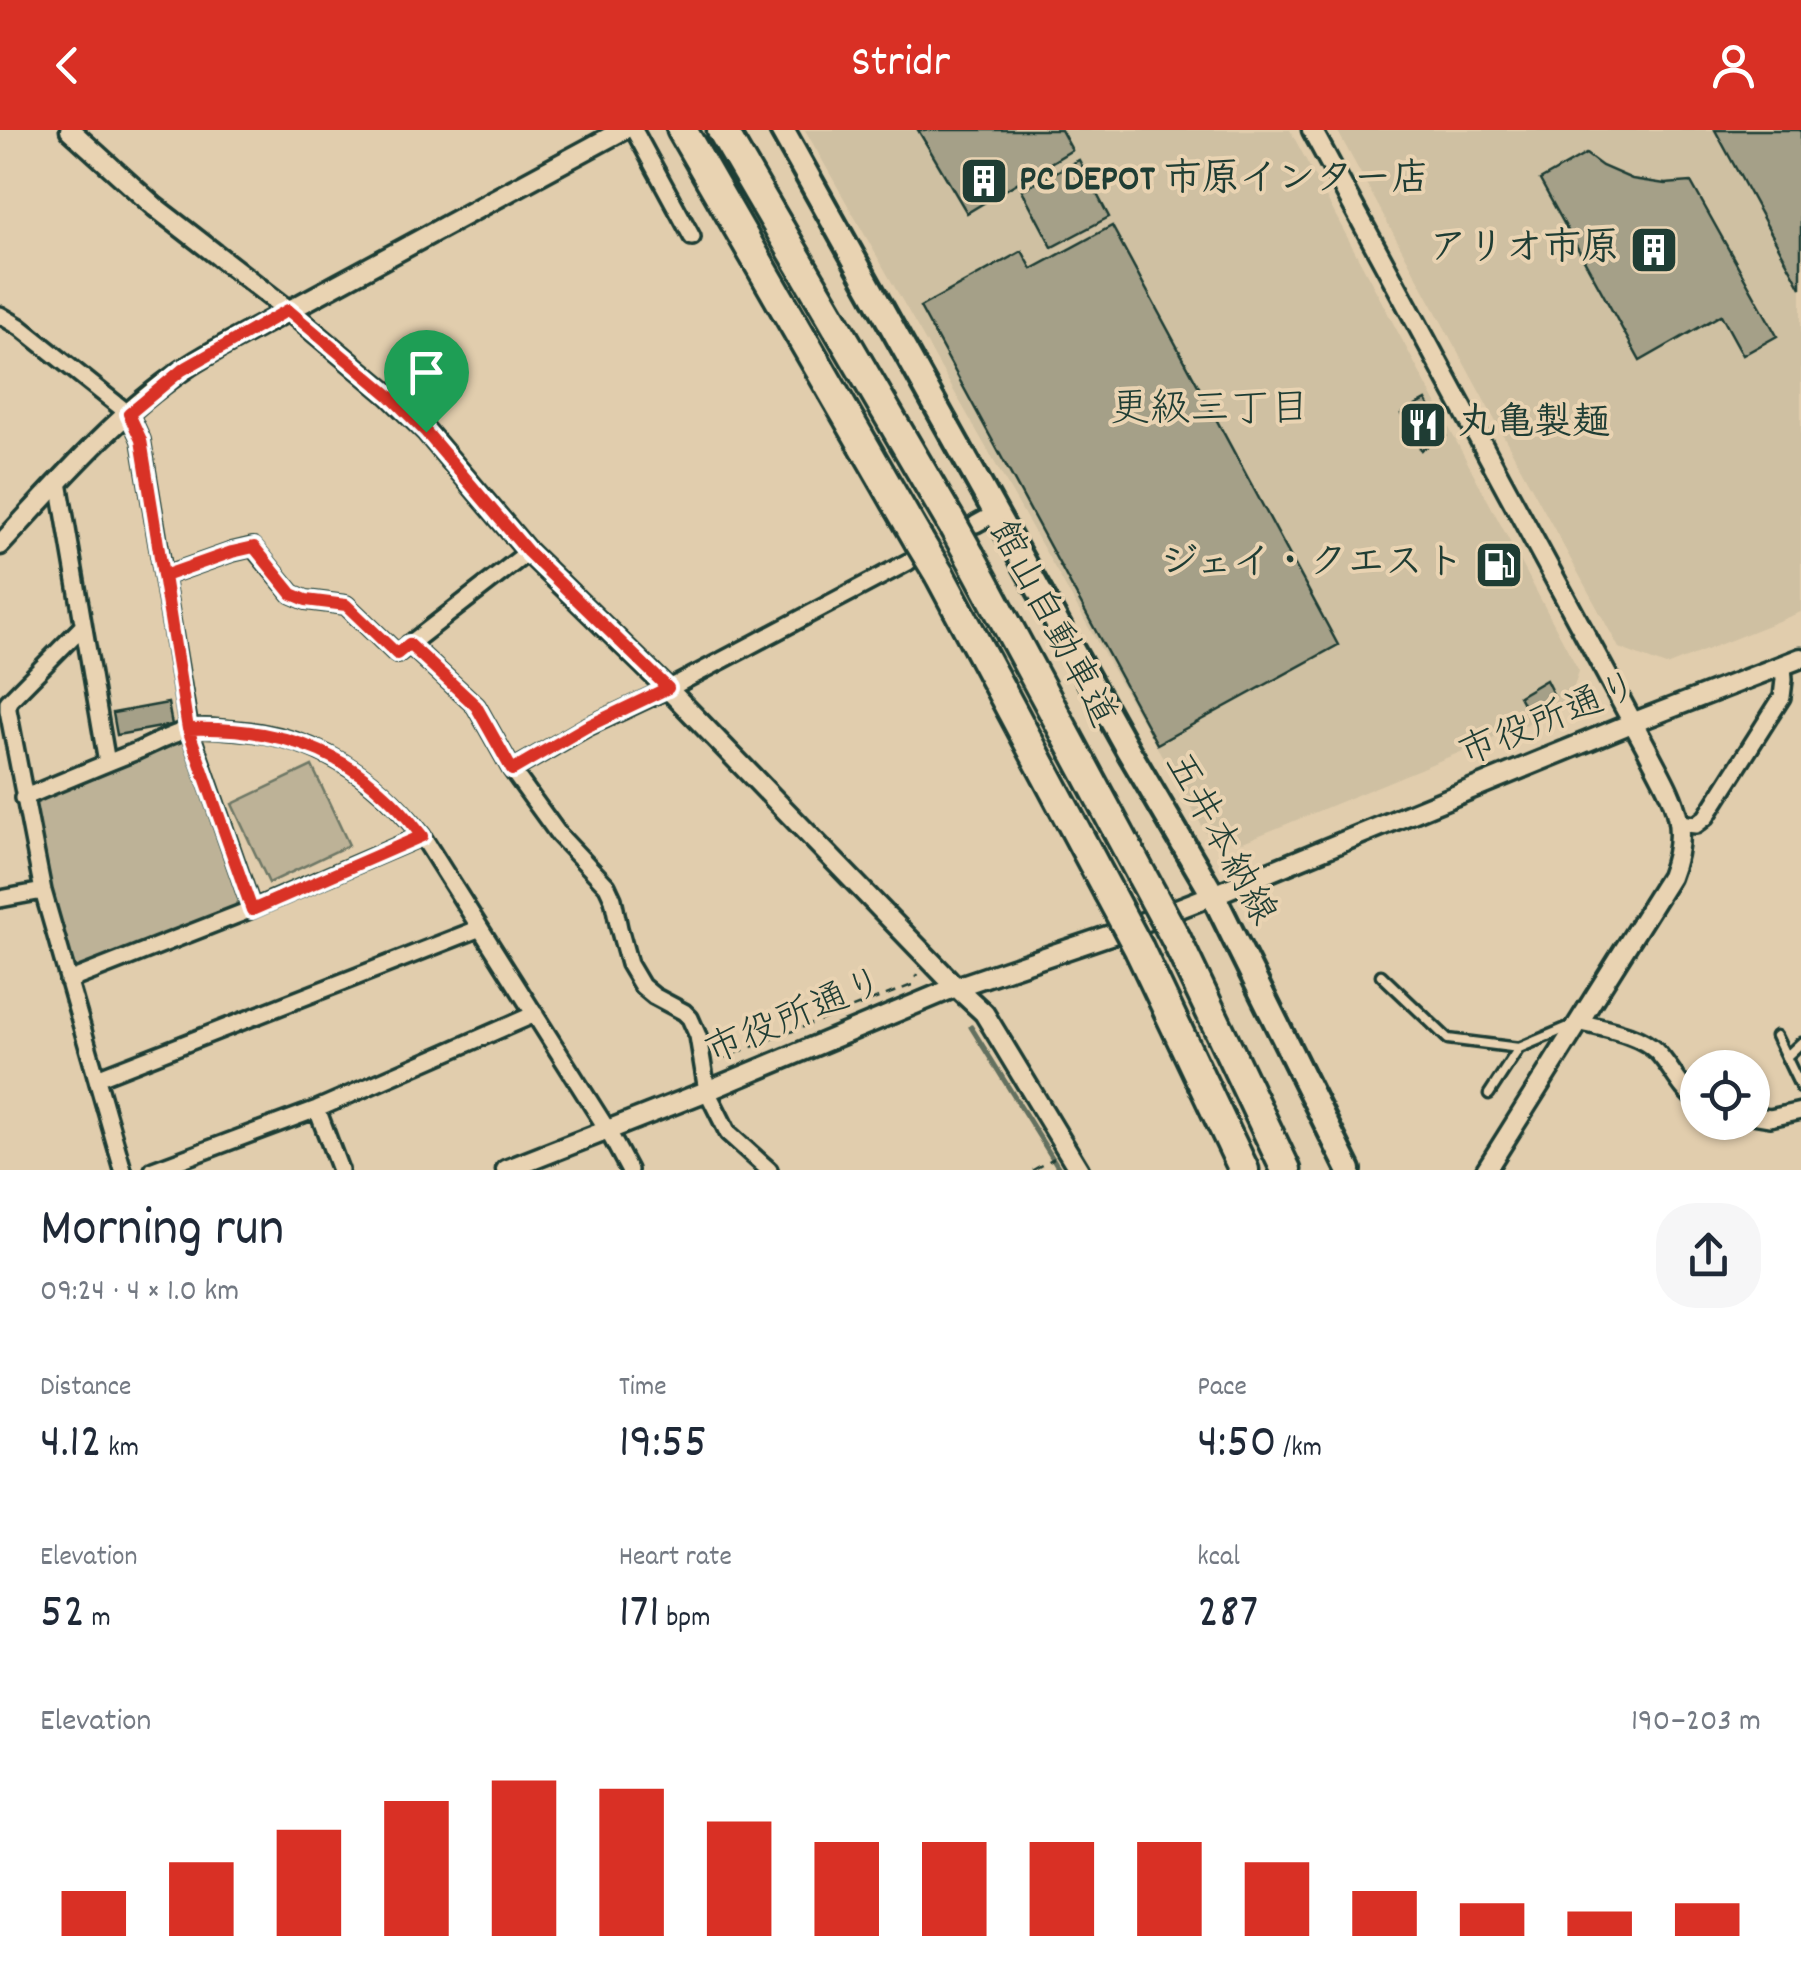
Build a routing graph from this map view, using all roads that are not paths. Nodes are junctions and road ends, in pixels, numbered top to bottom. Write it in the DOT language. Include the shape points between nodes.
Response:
graph roads {
  1 [pos="70,130"];
  2 [pos="623,130"];
  3 [pos="634,130"];
  4 [pos="682,130"];
  5 [pos="722,130"];
  6 [pos="782,130"];
  7 [pos="1312,130"];
  8 [pos="692,238"];
  9 [pos="288,310"];
  10 [pos="0,315"];
  11 [pos="129,414"];
  12 [pos="60,482"];
  13 [pos="974,520"];
  14 [pos="0,546"];
  15 [pos="528,552"];
  16 [pos="914,552"];
  17 [pos="164,576"];
  18 [pos="82,626"];
  19 [pos="409,644"];
  20 [pos="1792,661"];
  21 [pos="668,688"];
  22 [pos="1632,723"];
  23 [pos="188,729"];
  24 [pos="107,763"];
  25 [pos="512,770"];
  26 [pos="23,798"];
  27 [pos="1679,823"];
  28 [pos="422,836"];
  29 [pos="43,891"];
  30 [pos="1213,896"];
  31 [pos="0,900"];
  32 [pos="252,910"];
  33 [pos="478,929"];
  34 [pos="1381,975"];
  35 [pos="68,980"];
  36 [pos="956,988"];
  37 [pos="535,1014"];
  38 [pos="1580,1022"];
  39 [pos="1776,1036"];
  40 [pos="1801,1043"];
  41 [pos="1519,1048"];
  42 [pos="1786,1057"];
  43 [pos="97,1078"];
  44 [pos="1680,1086"];
  45 [pos="1801,1088"];
  46 [pos="707,1091"];
  47 [pos="1489,1094"];
  48 [pos="316,1109"];
  49 [pos="1801,1111"];
  50 [pos="1770,1118"];
  51 [pos="606,1129"];
  52 [pos="123,1170"];
  53 [pos="153,1170"];
  54 [pos="340,1170"];
  55 [pos="506,1170"];
  56 [pos="628,1170"];
  57 [pos="769,1170"];
  58 [pos="1078,1170"];
  59 [pos="1244,1170"];
  60 [pos="1286,1170"];
  61 [pos="1349,1170"];
  62 [pos="1486,1170"];
  1 -- 9 [label="street" via="155,207"];
  2 -- 9 [label="street"];
  3 -- 8 [label="street"];
  4 -- 16 [label="highway, 館山自動車道"];
  5 -- 13 [label="highway, 館山自動車道"];
  6 -- 13 [label="main road, 五井本納線"];
  7 -- 22 [label="street"];
  9 -- 11 [label="street" via="182,370"];
  9 -- 15 [label="street" via="426,432"];
  10 -- 11 [label="street"];
  11 -- 12 [label="street"];
  11 -- 17 [label="street" via="141,440"];
  12 -- 14 [label="street"];
  12 -- 18 [label="street"];
  13 -- 30 [label="main road, 五井本納線" via="1128,750"];
  13 -- 60 [label="highway, 館山自動車道, bridge" via="970,556 1176,940"];
  15 -- 19 [label="street"];
  15 -- 21 [label="street"];
  16 -- 21 [label="street"];
  16 -- 59 [label="highway, 館山自動車道, bridge" via="940,574 1139,948"];
  17 -- 19 [label="street" via="254,547 292,594 346,605 397,654"];
  17 -- 23 [label="street"];
  18 -- 24 [label="street"];
  18 -- 26 [label="street" via="8,702"];
  19 -- 25 [label="street" via="476,706"];
  20 -- 22 [label="street, 市役所通り"];
  20 -- 27 [label="street" via="1782,697 1706,817 1696,825"];
  21 -- 25 [label="street"];
  21 -- 36 [label="street"];
  22 -- 27 [label="street"];
  22 -- 30 [label="street, 市役所通り"];
  23 -- 24 [label="street"];
  23 -- 28 [label="street" via="270,735 328,755 381,790"];
  23 -- 32 [label="street"];
  24 -- 26 [label="street"];
  25 -- 46 [label="street" via="559,836 607,886 629,964 642,986 690,1018"];
  26 -- 29 [label="street"];
  27 -- 38 [label="street" via="1670,877"];
  28 -- 32 [label="street"];
  28 -- 33 [label="street"];
  29 -- 31 [label="street"];
  29 -- 35 [label="street"];
  30 -- 36 [label="street, 市役所通り"];
  30 -- 61 [label="main road, 五井本納線"];
  32 -- 35 [label="street"];
  33 -- 37 [label="street"];
  33 -- 43 [label="street"];
  34 -- 41 [label="lane" via="1448,1039"];
  35 -- 43 [label="street"];
  36 -- 46 [label="street, 市役所通り"];
  36 -- 58 [label="street" via="984,1013"];
  37 -- 48 [label="street"];
  37 -- 51 [label="street"];
  38 -- 41 [label="lane"];
  38 -- 44 [label="street" via="1653,1048"];
  38 -- 62 [label="street"];
  39 -- 42 [label="lane"];
  40 -- 42 [label="lane"];
  41 -- 47 [label="lane"];
  42 -- 45 [label="lane"];
  43 -- 52 [label="street"];
  46 -- 51 [label="street, 市役所通り"];
  46 -- 57 [label="street" via="728,1133"];
  48 -- 53 [label="street"];
  48 -- 54 [label="street"];
  49 -- 50 [label="street"];
  51 -- 55 [label="street, 市役所通り"];
  51 -- 56 [label="street"];
}
